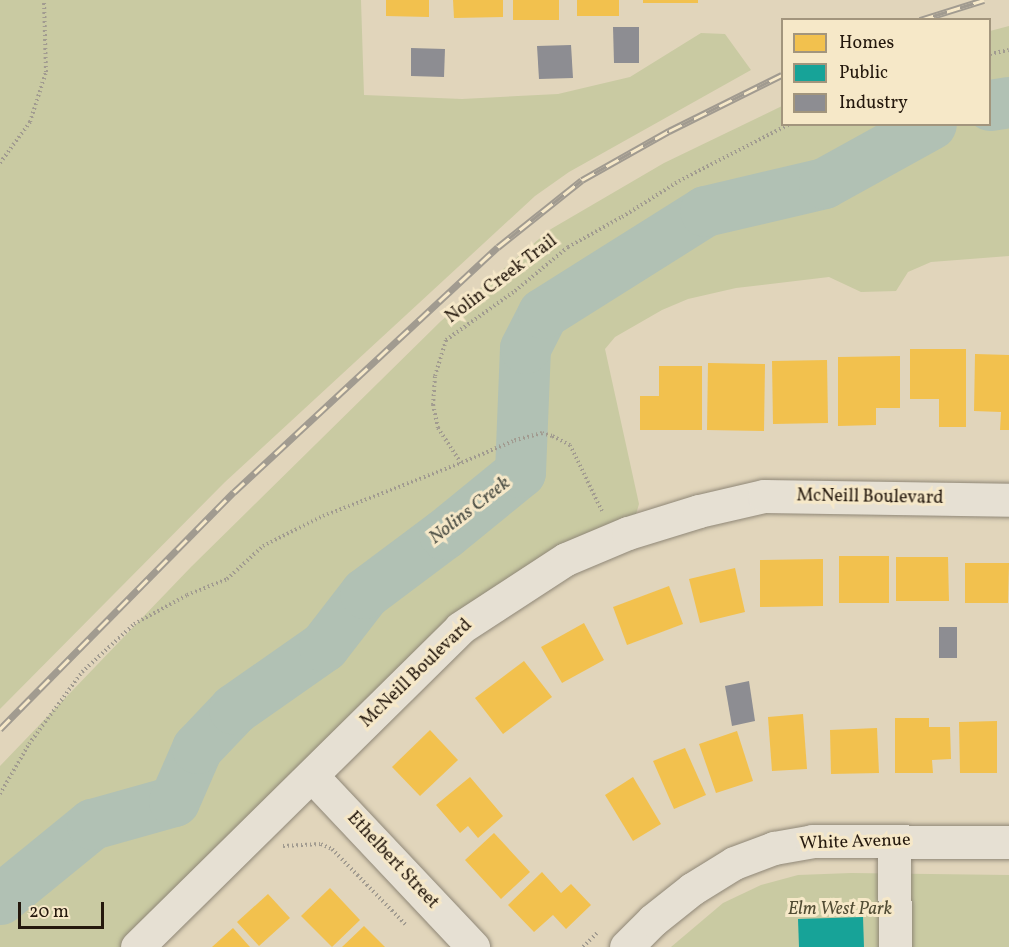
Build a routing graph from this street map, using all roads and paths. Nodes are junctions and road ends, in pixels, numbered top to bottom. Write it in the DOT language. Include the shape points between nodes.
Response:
graph roads {
  1 [pos="44,0"];
  2 [pos="1009,51"];
  3 [pos="991,54"];
  4 [pos="785,126"];
  5 [pos="0,163"];
  6 [pos="461,463"];
  7 [pos="1009,500"];
  8 [pos="615,539"];
  9 [pos="312,776"];
  10 [pos="0,794"];
  11 [pos="894,841"];
  12 [pos="1009,842"];
  13 [pos="279,846"];
  14 [pos="412,931"];
  15 [pos="137,947"];
  16 [pos="472,947"];
  17 [pos="626,947"];
  18 [pos="895,947"];
  1 -- 5 [label="path" via="46,72 30,122"];
  2 -- 3 [label="path"];
  4 -- 6 [label="path, Nolin Creek Trail" via="679,181 568,247 446,340 435,376 433,405 438,428"];
  6 -- 8 [label="path" via="501,445 542,434 570,445"];
  6 -- 10 [label="path" via="323,516 263,546 227,579 187,595 134,624 82,672 29,744"];
  7 -- 8 [label="street, McNeill Boulevard" via="764,496 699,511"];
  8 -- 9 [label="street, McNeill Boulevard" via="566,560 460,628"];
  9 -- 15 [label="street, McNeill Boulevard"];
  9 -- 16 [label="street, Ethelbert Street"];
  11 -- 12 [label="street, White Avenue"];
  11 -- 17 [label="street, White Avenue" via="812,841 774,848 734,863 692,889"];
  11 -- 18 [label="street"];
  13 -- 14 [label="path" via="321,844 332,849"];
}
